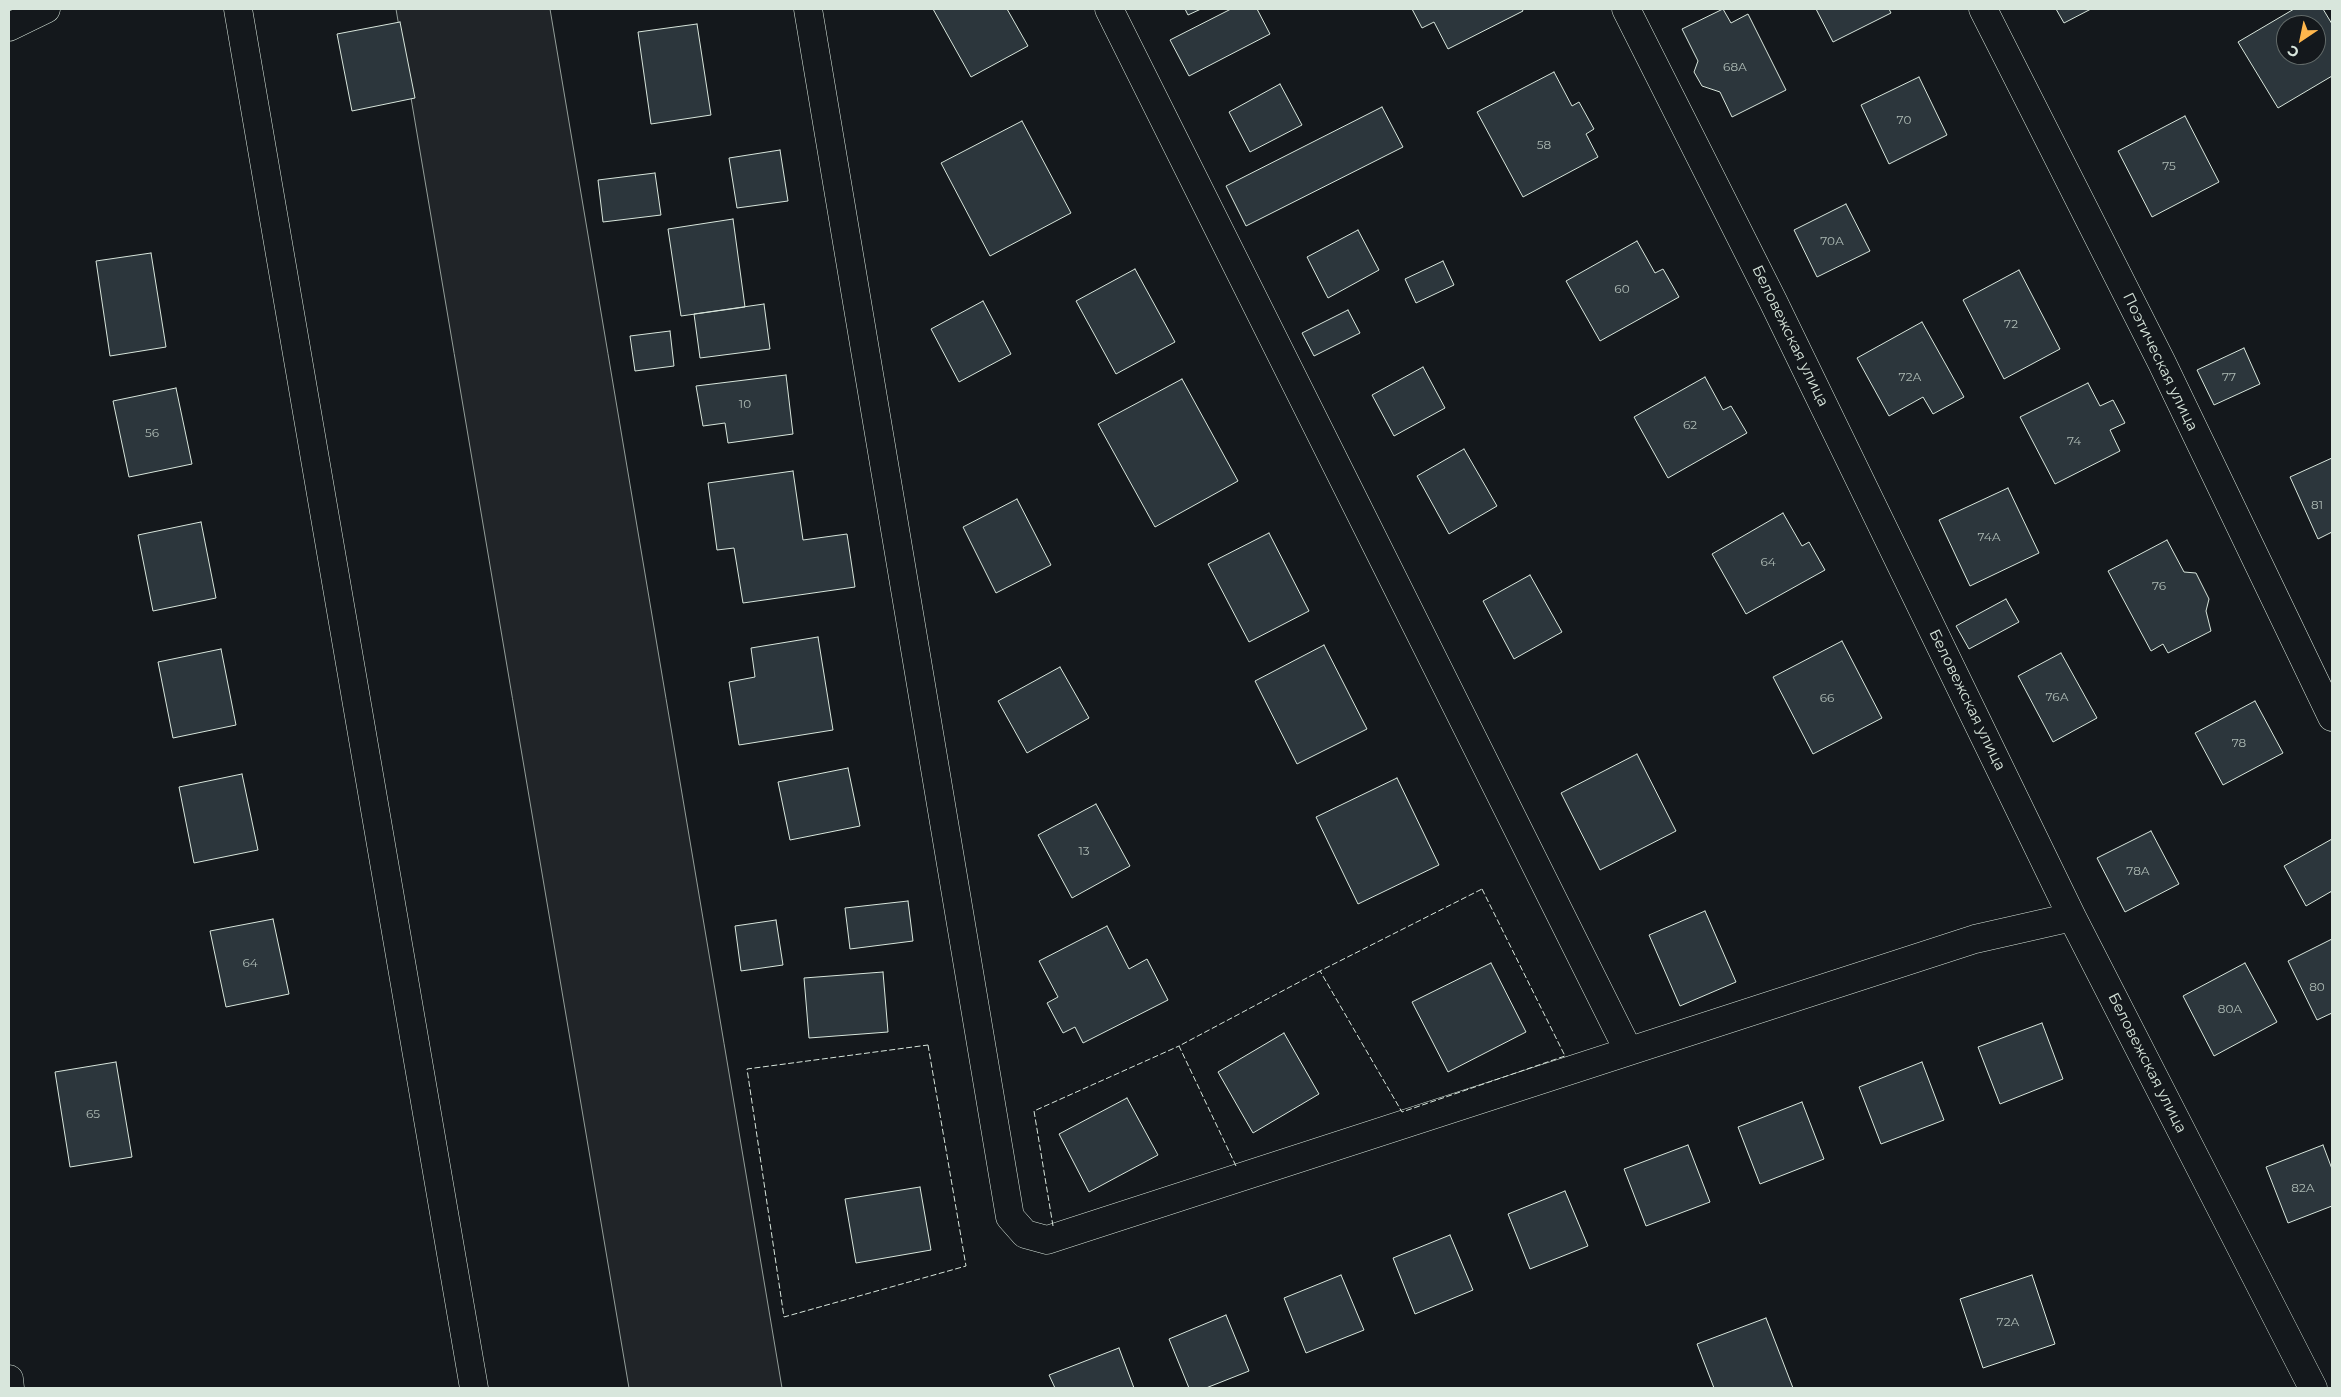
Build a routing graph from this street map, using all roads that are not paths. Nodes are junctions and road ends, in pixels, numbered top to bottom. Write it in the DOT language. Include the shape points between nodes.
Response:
graph roads {
  1 [pos="46,9"];
  2 [pos="238,9"];
  3 [pos="808,9"];
  4 [pos="1109,9"];
  5 [pos="1626,9"];
  6 [pos="1984,9"];
  7 [pos="9,27"];
  8 [pos="2332,717"];
  9 [pos="2072,917"];
  10 [pos="1628,1050"];
  11 [pos="9,1379"];
  12 [pos="10,1388"];
  13 [pos="474,1388"];
  14 [pos="2313,1388"];
  1 -- 7 [label="street"];
  2 -- 13 [label="street"];
  3 -- 10 [label="street" via="1010,1217 1025,1234 1047,1240"];
  4 -- 10 [label="street"];
  5 -- 9 [label="street, Беловежская улица" via="1773,301"];
  6 -- 8 [label="street, Поэтическая улица" via="2166,372"];
  9 -- 10 [label="street" via="1975,938"];
  9 -- 14 [label="street, Беловежская улица"];
  11 -- 12 [label="street"];
}
